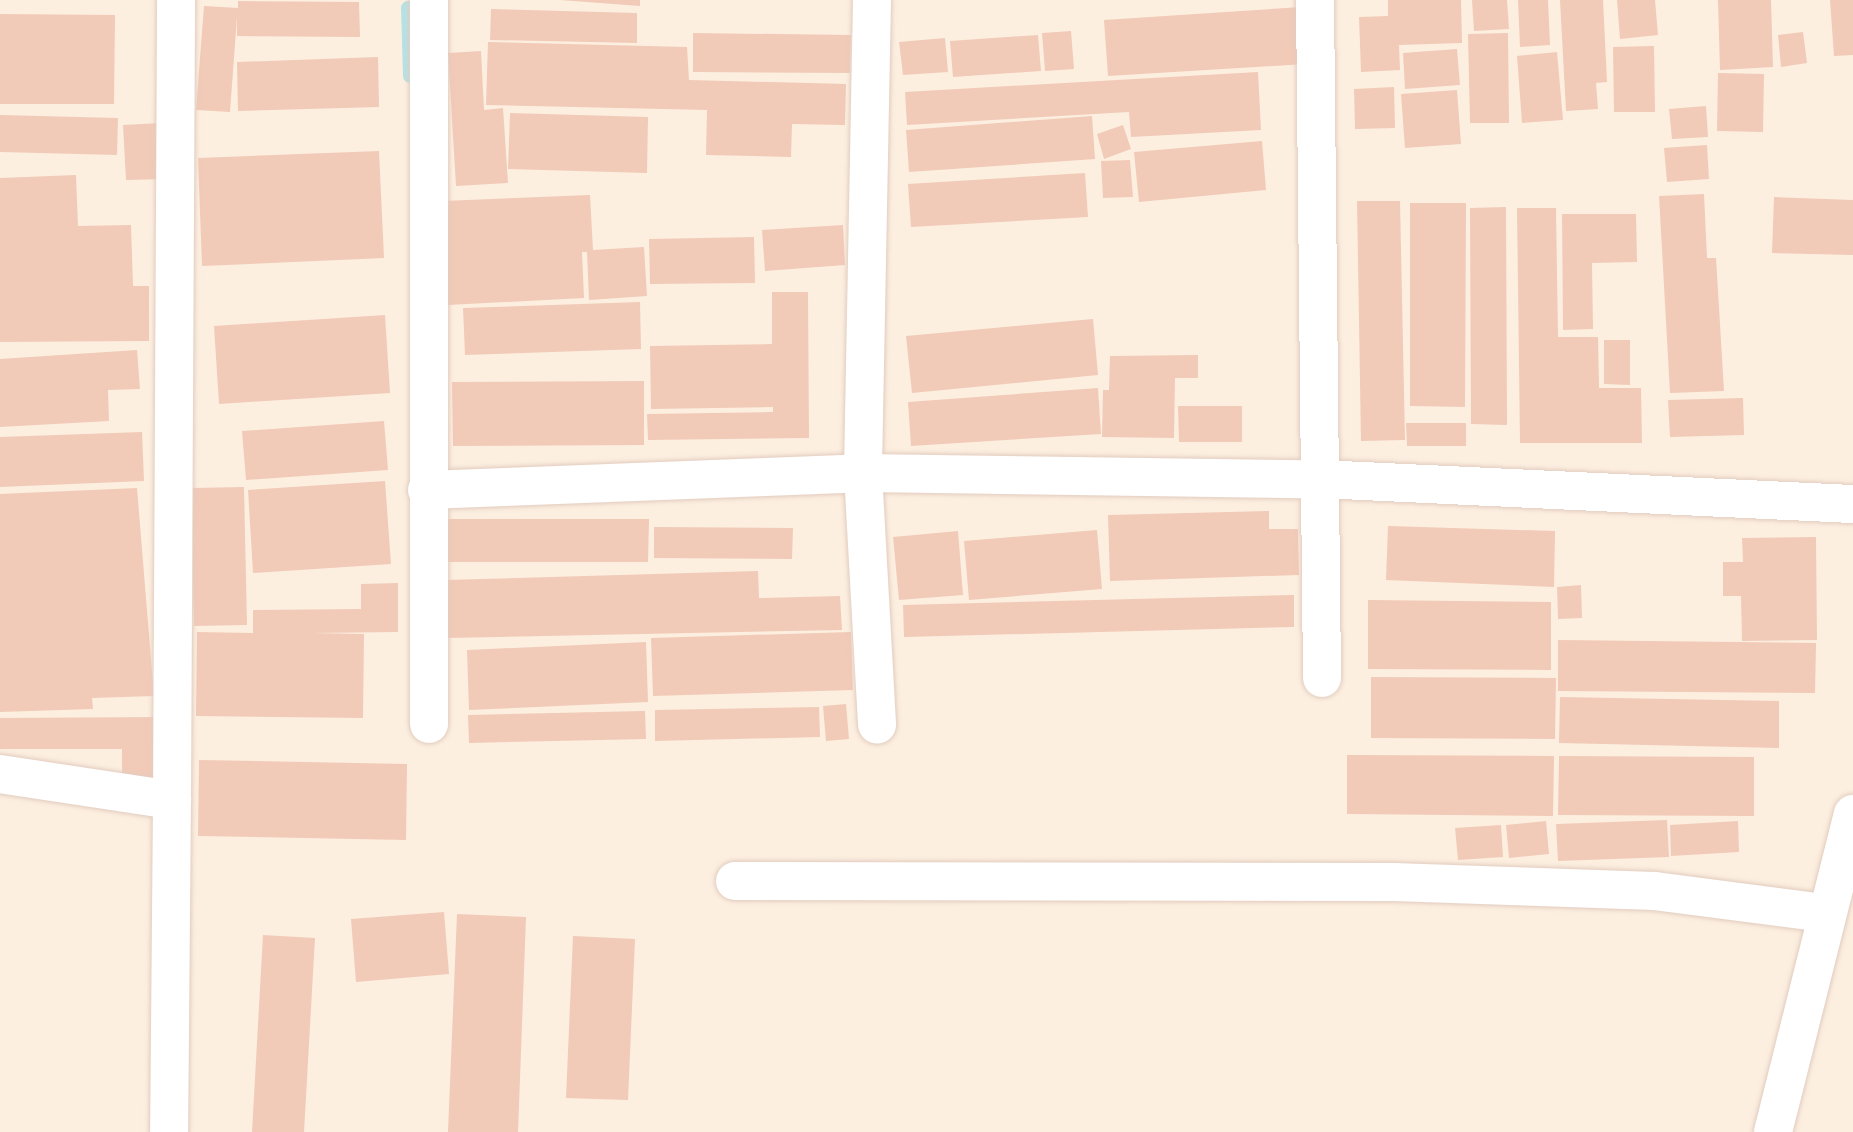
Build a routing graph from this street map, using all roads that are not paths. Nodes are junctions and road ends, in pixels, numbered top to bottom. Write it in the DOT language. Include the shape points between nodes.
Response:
graph roads {
  1 [pos="176,0"];
  2 [pos="429,0"];
  3 [pos="872,0"];
  4 [pos="1315,0"];
  5 [pos="863,473"];
  6 [pos="1320,479"];
  7 [pos="427,490"];
  8 [pos="1853,504"];
  9 [pos="1322,678"];
  10 [pos="429,724"];
  11 [pos="877,725"];
  12 [pos="0,774"];
  13 [pos="172,800"];
  14 [pos="1853,814"];
  15 [pos="736,881"];
  16 [pos="1825,913"];
  17 [pos="169,1132"];
  18 [pos="1773,1132"];
  1 -- 13 [label="street"];
  2 -- 7 [label="street"];
  3 -- 5 [label="street"];
  4 -- 6 [label="street"];
  5 -- 6 [label="street"];
  5 -- 7 [label="street"];
  5 -- 11 [label="street"];
  6 -- 8 [label="street"];
  6 -- 9 [label="street"];
  7 -- 10 [label="street"];
  12 -- 13 [label="street"];
  13 -- 17 [label="street"];
  14 -- 16 [label="street"];
  15 -- 16 [label="street" via="1394,882 1655,891"];
  16 -- 18 [label="street"];
}
